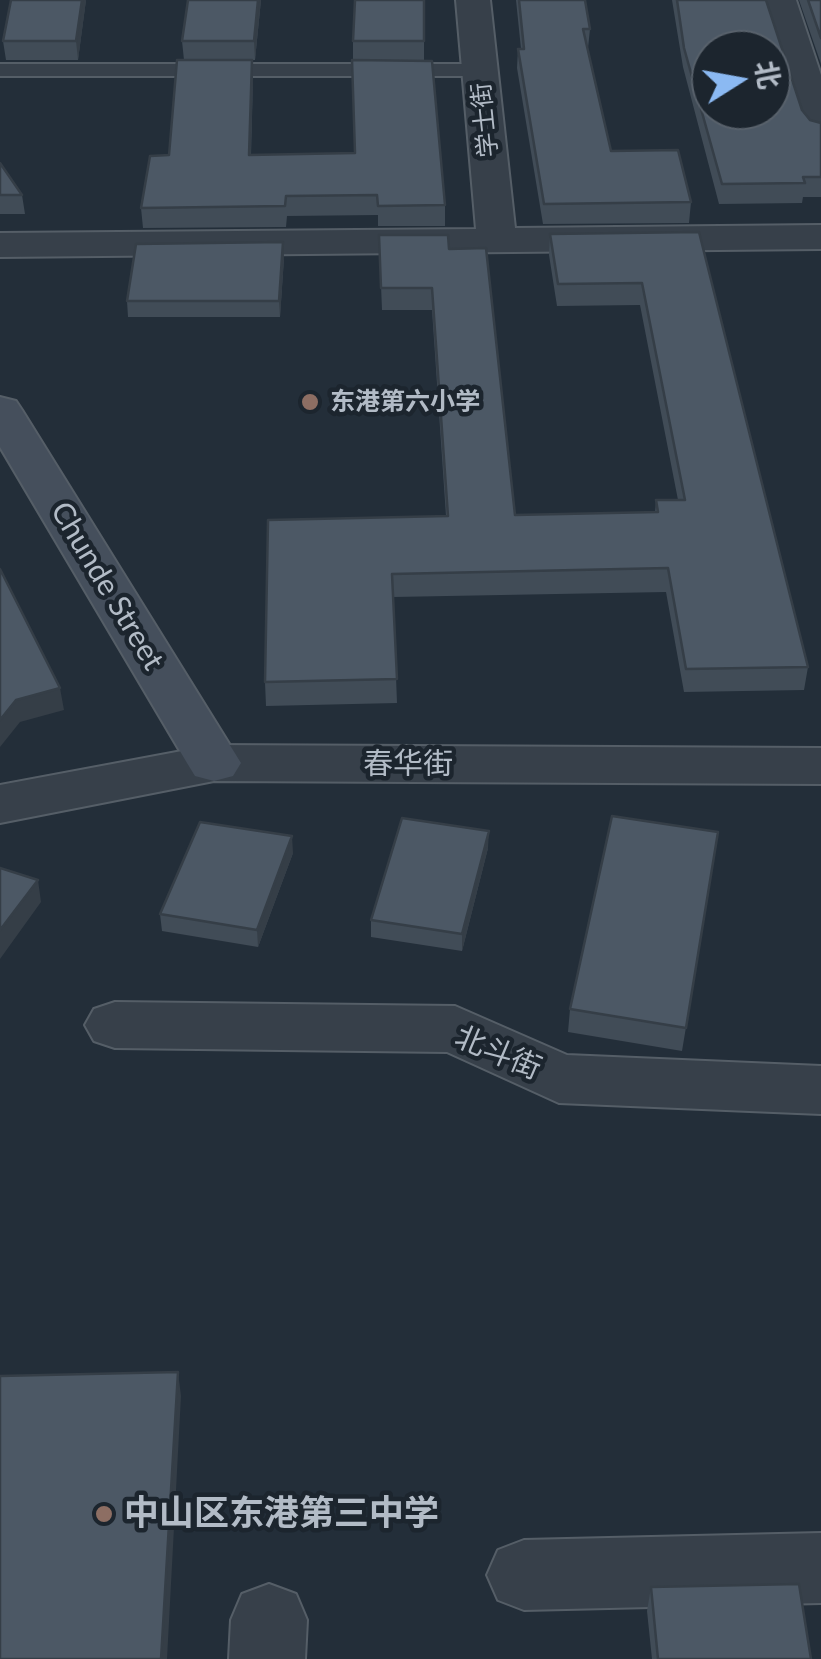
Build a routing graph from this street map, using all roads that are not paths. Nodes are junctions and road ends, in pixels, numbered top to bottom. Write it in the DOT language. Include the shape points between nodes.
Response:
graph roads {
  1 [pos="473,0"];
  2 [pos="779,0"];
  3 [pos="0,70"];
  4 [pos="480,70"];
  5 [pos="821,128"];
  6 [pos="821,237"];
  7 [pos="497,239"];
  8 [pos="0,245"];
  9 [pos="0,410"];
  10 [pos="214,762"];
  11 [pos="821,766"];
  12 [pos="0,804"];
  13 [pos="114,1025"];
  14 [pos="821,1090"];
  15 [pos="821,1568"];
  16 [pos="524,1575"];
  1 -- 4 [label="street, 学士街"];
  2 -- 5 [label="street"];
  3 -- 4 [label="lane"];
  4 -- 7 [label="street, 学士街"];
  6 -- 7 [label="street"];
  7 -- 8 [label="street"];
  9 -- 10 [label="street, Chunde Street"];
  10 -- 11 [label="street, 春华街"];
  10 -- 12 [label="street, 春华街"];
  13 -- 14 [label="street, 北斗街" via="455,1030 559,1080"];
  15 -- 16 [label="street"];
}
